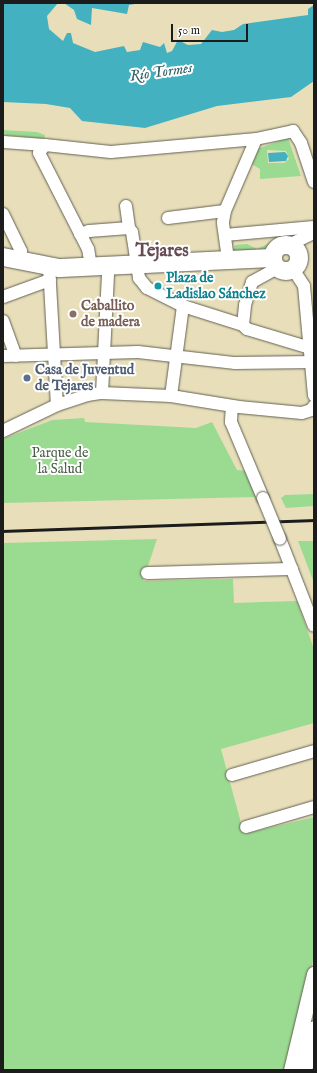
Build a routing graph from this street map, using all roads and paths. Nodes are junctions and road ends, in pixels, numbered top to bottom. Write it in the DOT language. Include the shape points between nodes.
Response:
graph roads {
  1 [pos="256,139"];
  2 [pos="3,142"];
  3 [pos="42,147"];
  4 [pos="314,182"];
  5 [pos="126,206"];
  6 [pos="225,211"];
  7 [pos="3,214"];
  8 [pos="168,218"];
  9 [pos="314,227"];
  10 [pos="129,228"];
  11 [pos="314,233"];
  12 [pos="80,234"];
  13 [pos="225,235"];
  14 [pos="11,259"];
  15 [pos="228,259"];
  16 [pos="287,261"];
  17 [pos="137,265"];
  18 [pos="91,266"];
  19 [pos="49,274"];
  20 [pos="108,274"];
  21 [pos="3,298"];
  22 [pos="183,306"];
  23 [pos="310,317"];
  24 [pos="3,321"];
  25 [pos="243,325"];
  26 [pos="310,348"];
  27 [pos="104,353"];
  28 [pos="53,355"];
  29 [pos="3,356"];
  30 [pos="16,356"];
  31 [pos="176,357"];
  32 [pos="312,362"];
  33 [pos="102,393"];
  34 [pos="171,396"];
  35 [pos="314,396"];
  36 [pos="57,405"];
  37 [pos="232,406"];
  38 [pos="314,407"];
  39 [pos="3,431"];
  40 [pos="292,569"];
  41 [pos="147,573"];
  42 [pos="314,626"];
  43 [pos="314,751"];
  44 [pos="232,775"];
  45 [pos="314,807"];
  46 [pos="246,827"];
  47 [pos="314,975"];
  48 [pos="314,1028"];
  49 [pos="291,1070"];
  50 [pos="304,1070"];
  1 -- 3 [label="street" via="111,152"];
  1 -- 4 [label="street" via="293,131 301,143"];
  1 -- 6 [label="street"];
  2 -- 3 [label="street"];
  3 -- 12 [label="street" via="39,153"];
  5 -- 10 [label="street"];
  6 -- 8 [label="street"];
  6 -- 13 [label="street"];
  7 -- 14 [label="street" via="21,251"];
  9 -- 13 [label="street"];
  10 -- 12 [label="street"];
  10 -- 17 [label="street" via="132,232"];
  11 -- 16 [label="street"];
  12 -- 18 [label="street" via="88,249"];
  13 -- 15 [label="street"];
  14 -- 19 [label="highway"];
  15 -- 16 [label="highway"];
  15 -- 17 [label="highway"];
  16 -- 23 [label="street" via="304,286"];
  16 -- 25 [label="street" via="255,279 250,285"];
  17 -- 18 [label="highway"];
  17 -- 22 [label="street" via="139,278 147,288"];
  18 -- 19 [label="highway"];
  19 -- 21 [label="street"];
  19 -- 28 [label="street"];
  20 -- 27 [label="street"];
  22 -- 25 [label="street"];
  22 -- 31 [label="street"];
  23 -- 26 [label="street"];
  24 -- 30 [label="street"];
  25 -- 26 [label="street" via="247,329"];
  26 -- 32 [label="street"];
  27 -- 28 [label="street"];
  27 -- 31 [label="street" via="138,352"];
  27 -- 33 [label="street"];
  28 -- 30 [label="street"];
  28 -- 36 [label="street"];
  29 -- 30 [label="street"];
  31 -- 32 [label="street" via="234,363"];
  31 -- 34 [label="street"];
  32 -- 35 [label="street"];
  33 -- 34 [label="street"];
  33 -- 36 [label="street" via="87,394"];
  34 -- 37 [label="street"];
  36 -- 39 [label="street"];
  37 -- 38 [label="street" via="302,413"];
  37 -- 40 [label="street, bridge" via="231,422"];
  40 -- 41 [label="street"];
  40 -- 42 [label="street"];
  43 -- 44 [label="street"];
  45 -- 46 [label="street"];
  47 -- 49 [label="main road"];
  48 -- 50 [label="main road"];
}
